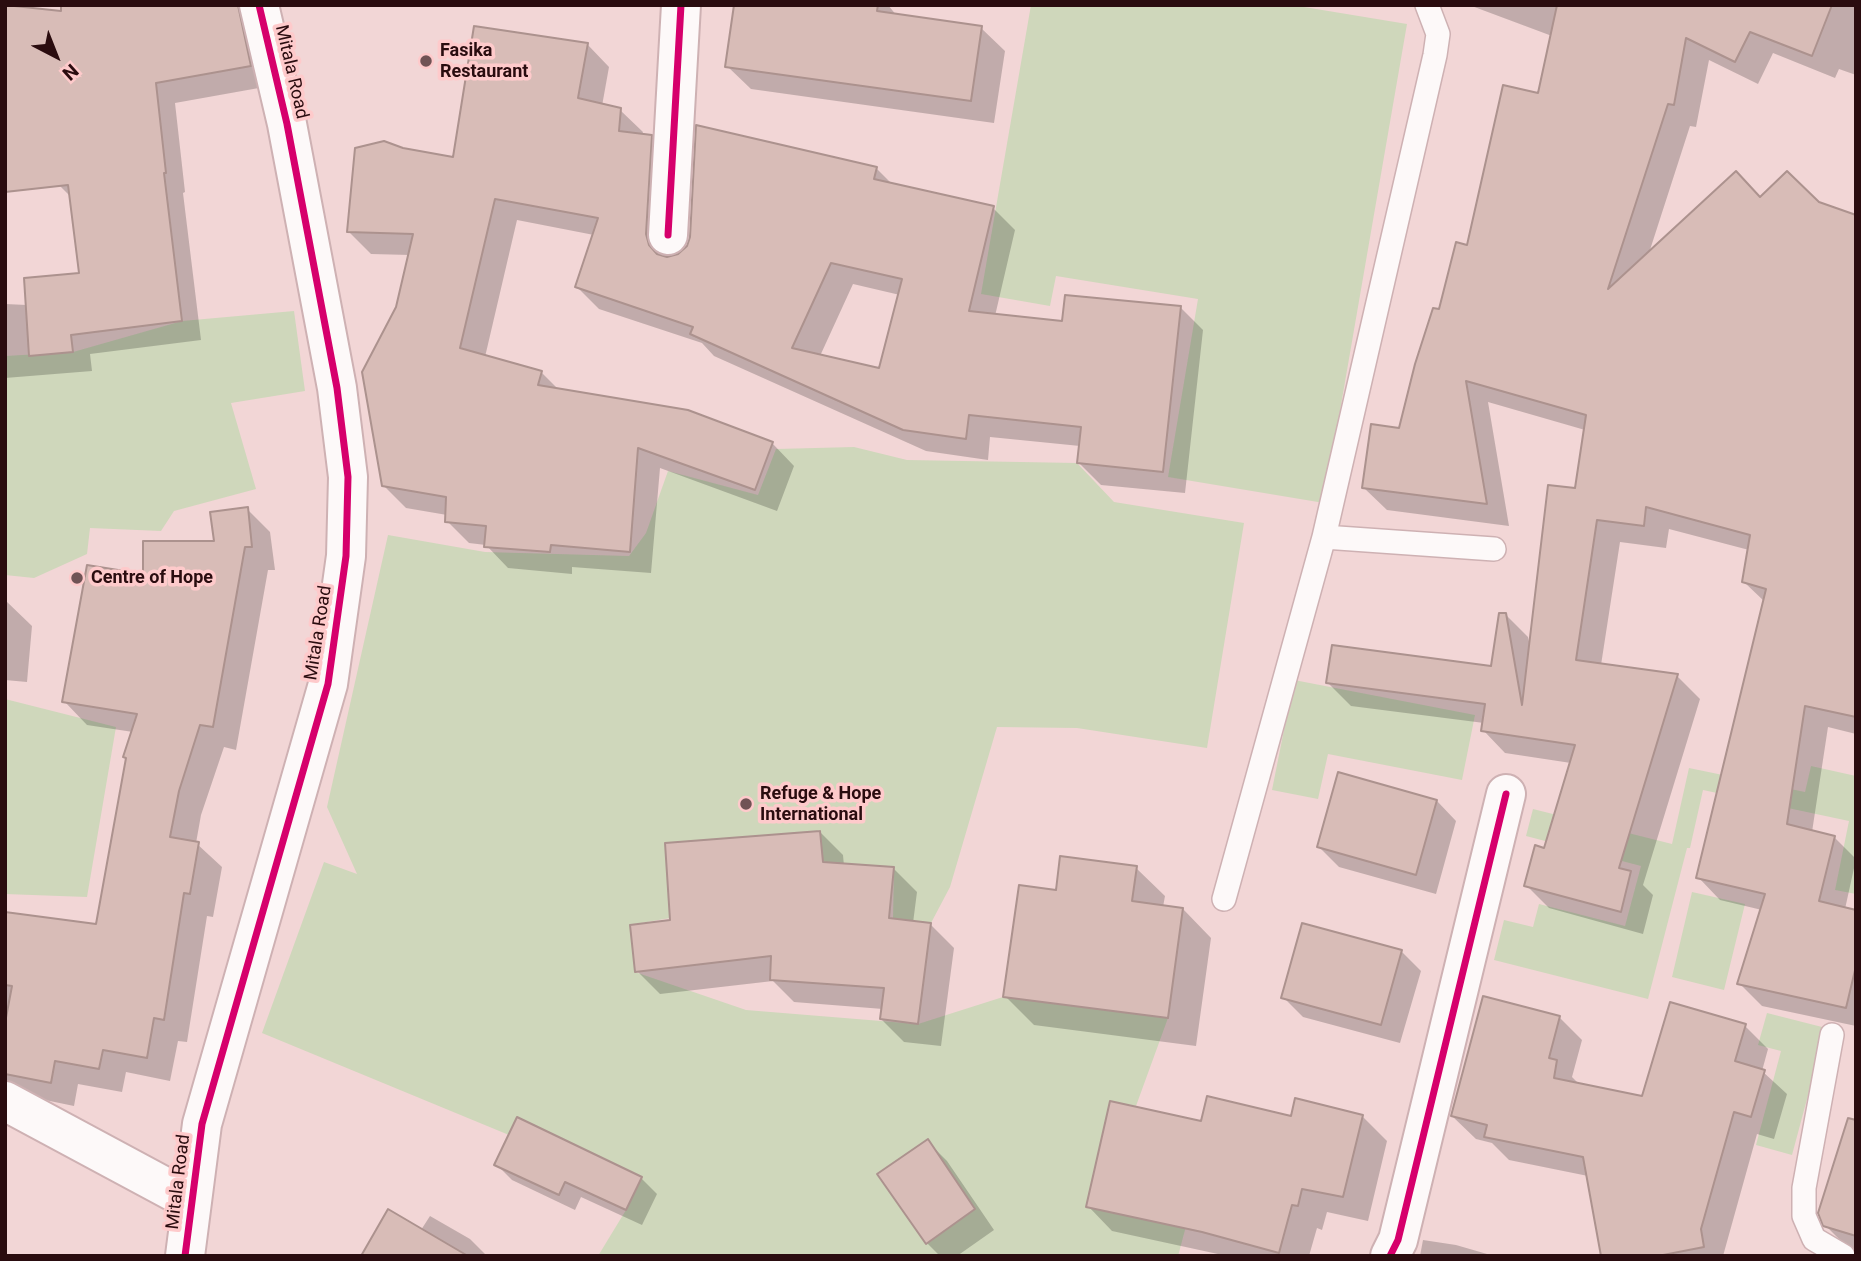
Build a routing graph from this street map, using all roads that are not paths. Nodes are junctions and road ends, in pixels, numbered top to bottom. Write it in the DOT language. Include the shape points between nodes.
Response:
graph roads {
  1 [pos="259,5"];
  2 [pos="681,5"];
  3 [pos="1427,5"];
  4 [pos="668,235"];
  5 [pos="1324,537"];
  6 [pos="1494,549"];
  7 [pos="1506,794"];
  8 [pos="1224,899"];
  9 [pos="1832,1035"];
  10 [pos="5,1101"];
  11 [pos="191,1201"];
  12 [pos="185,1256"];
  13 [pos="1390,1256"];
  14 [pos="1843,1256"];
  1 -- 11 [label="street, Mitala Road" via="287,124 337,388 348,477 346,556 328,684 202,1124"];
  2 -- 4 [label="street"];
  3 -- 5 [label="lane" via="1438,34 1435,55"];
  5 -- 6 [label="lane"];
  5 -- 8 [label="lane"];
  7 -- 13 [label="street" via="1398,1240"];
  9 -- 14 [label="lane" via="1804,1188 1804,1216 1814,1240"];
  10 -- 11 [label="street"];
  11 -- 12 [label="street, Mitala Road"];
}
